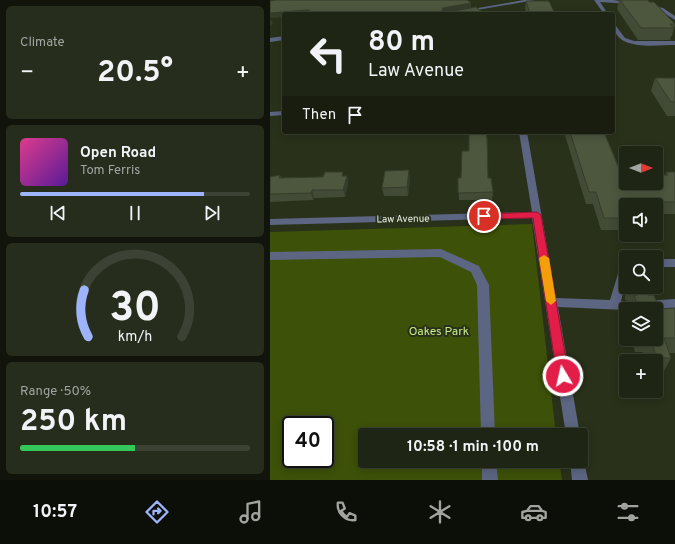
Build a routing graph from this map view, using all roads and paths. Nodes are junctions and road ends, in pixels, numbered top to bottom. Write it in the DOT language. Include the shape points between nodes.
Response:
graph roads {
  1 [pos="497,0"];
  2 [pos="533,0"];
  3 [pos="596,0"];
  4 [pos="640,4"];
  5 [pos="647,5"];
  6 [pos="499,6"];
  7 [pos="458,12"];
  8 [pos="500,12"];
  9 [pos="605,12"];
  10 [pos="675,18"];
  11 [pos="615,27"];
  12 [pos="282,38"];
  13 [pos="270,40"];
  14 [pos="675,43"];
  15 [pos="282,112"];
  16 [pos="270,114"];
  17 [pos="523,134"];
  18 [pos="537,215"];
  19 [pos="270,222"];
  20 [pos="270,256"];
  21 [pos="663,263"];
  22 [pos="675,263"];
  23 [pos="619,288"];
  24 [pos="551,302"];
  25 [pos="675,304"];
  26 [pos="614,305"];
  27 [pos="619,305"];
  28 [pos="663,305"];
  29 [pos="488,428"];
  30 [pos="572,428"];
  31 [pos="489,468"];
  32 [pos="578,468"];
  33 [pos="490,480"];
  34 [pos="580,480"];
  1 -- 6 [label="street"];
  2 -- 6 [label="street"];
  3 -- 4 [label="street"];
  3 -- 9 [label="street"];
  5 -- 10 [label="street" via="661,9"];
  6 -- 7 [label="street"];
  6 -- 8 [label="street"];
  11 -- 14 [label="street" via="623,39 633,43"];
  12 -- 13 [label="street"];
  15 -- 16 [label="street"];
  17 -- 18 [label="street"];
  18 -- 19 [label="street, Law Avenue"];
  18 -- 24 [label="street"];
  20 -- 29 [label="street" via="441,253 475,269 483,285"];
  21 -- 22 [label="street"];
  23 -- 26 [label="street"];
  24 -- 26 [label="street"];
  24 -- 30 [label="street"];
  25 -- 28 [label="street"];
  26 -- 27 [label="street"];
  31 -- 33 [label="street"];
  32 -- 34 [label="street"];
}
